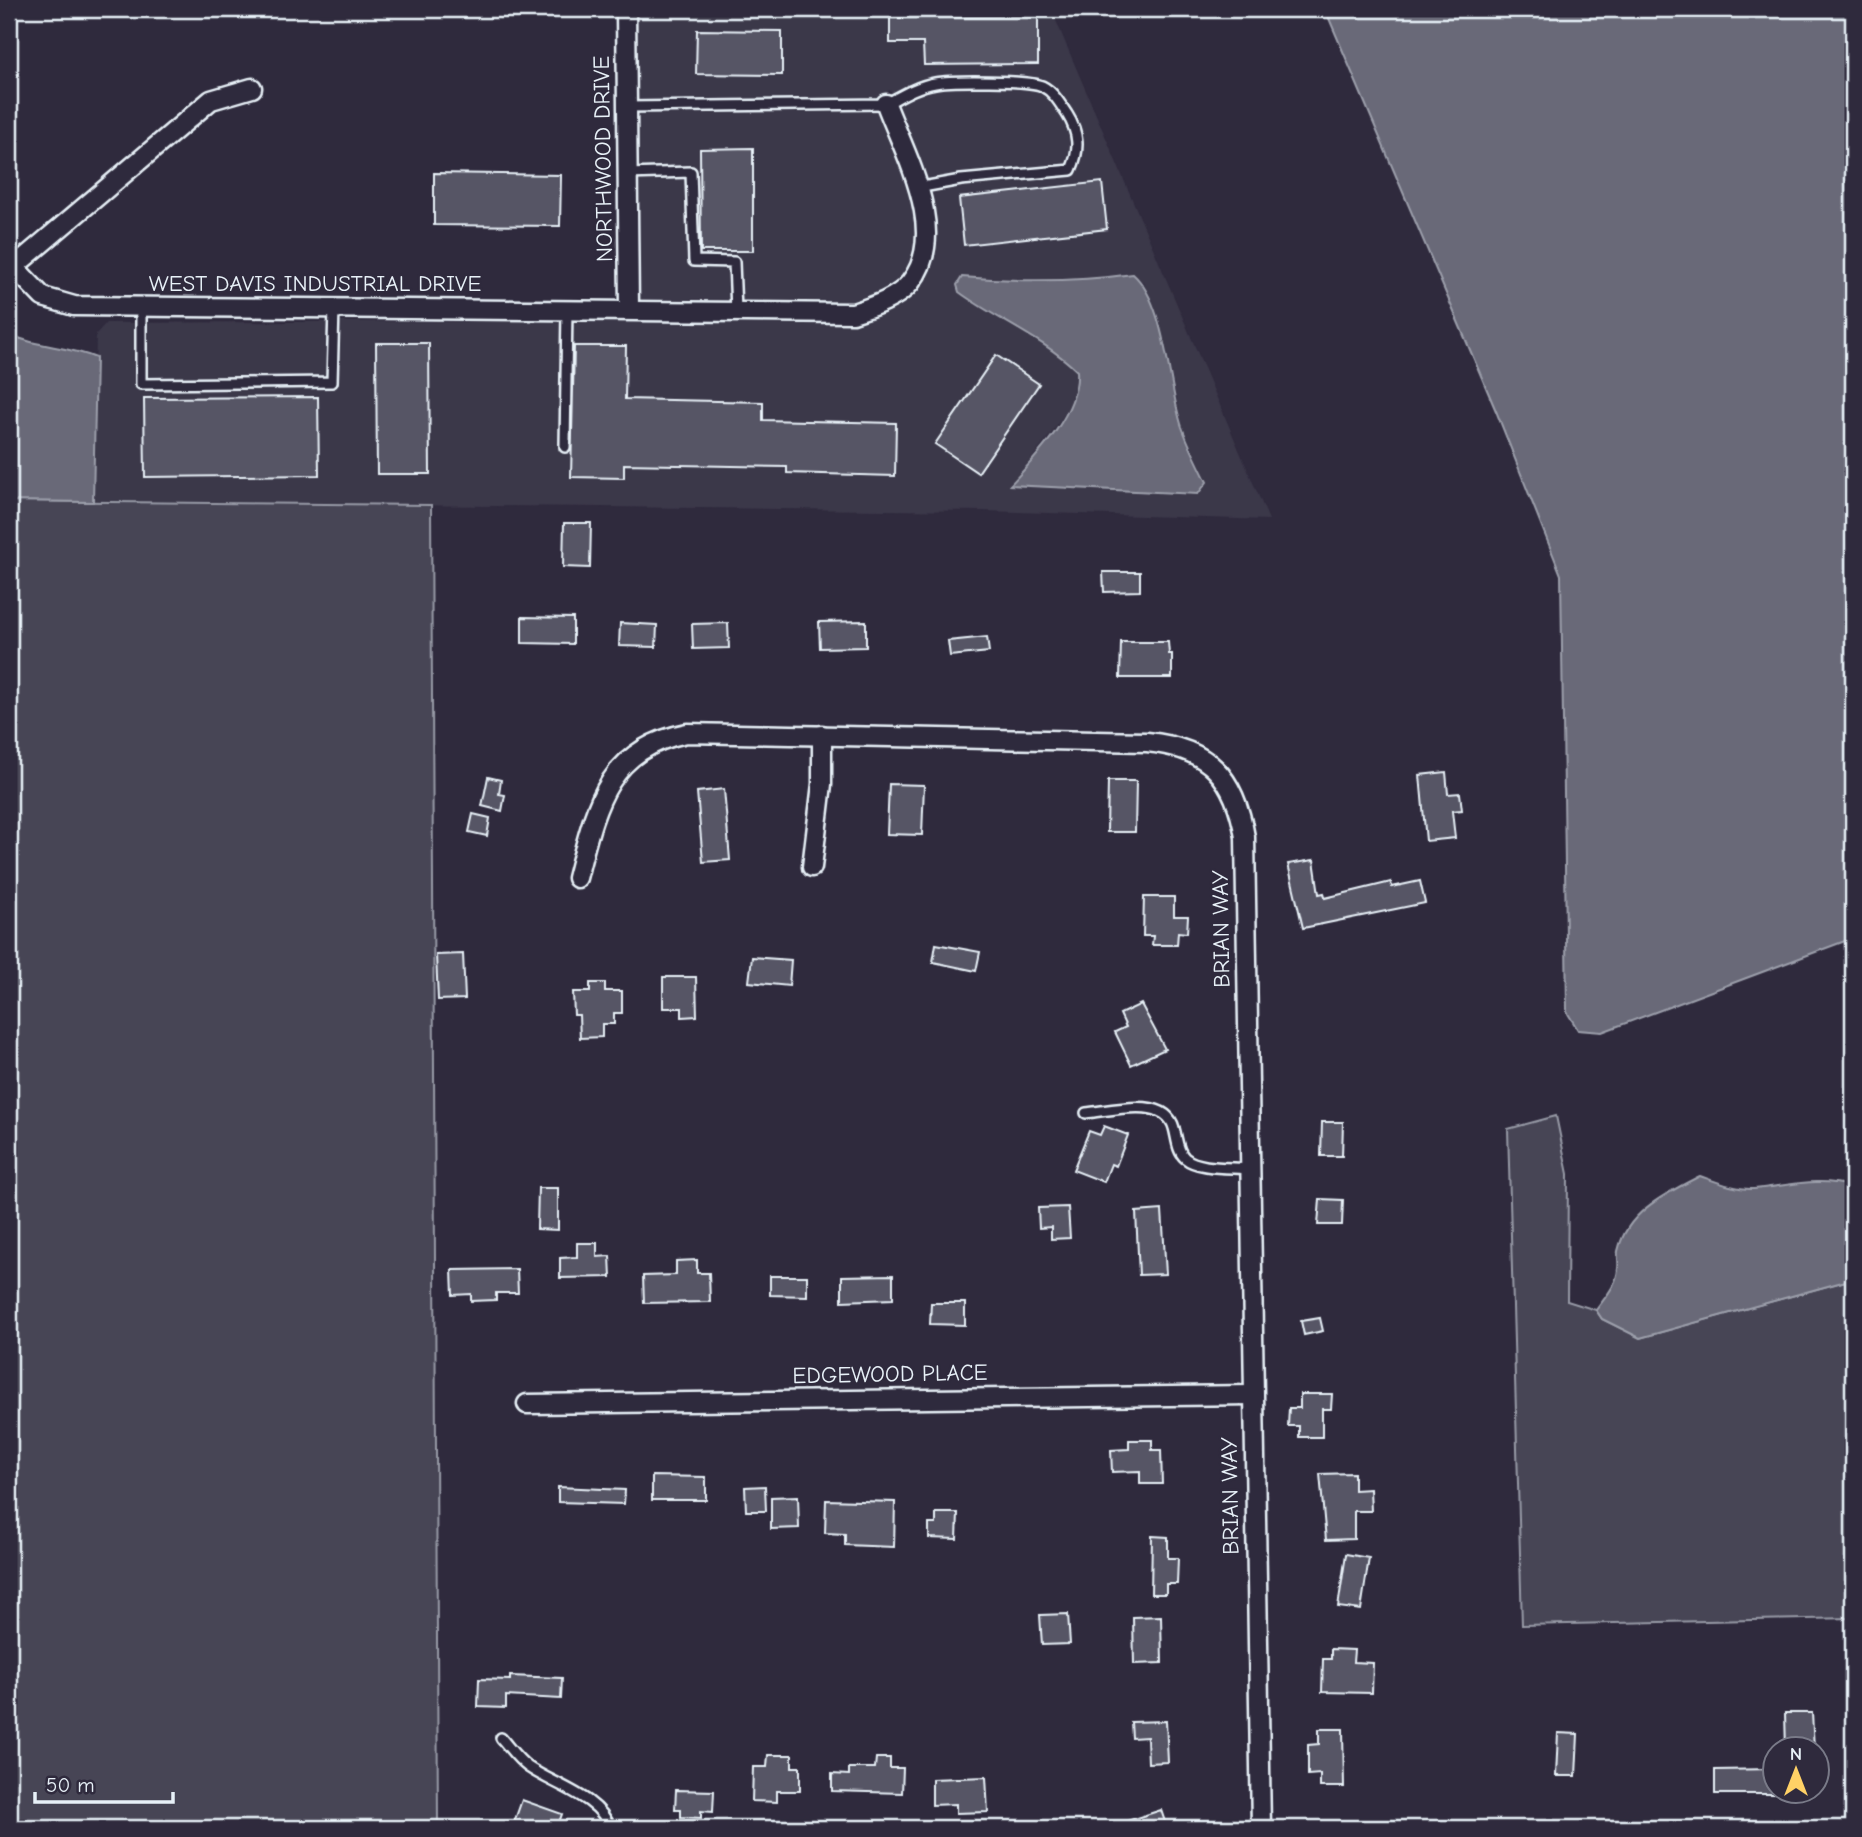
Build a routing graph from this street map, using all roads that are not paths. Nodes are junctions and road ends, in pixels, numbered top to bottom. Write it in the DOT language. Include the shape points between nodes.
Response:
graph roads {
  1 [pos="625,9"];
  2 [pos="252,88"];
  3 [pos="886,104"];
  4 [pos="627,107"];
  5 [pos="627,174"];
  6 [pos="917,188"];
  7 [pos="11,269"];
  8 [pos="141,306"];
  9 [pos="334,308"];
  10 [pos="567,309"];
  11 [pos="629,310"];
  12 [pos="736,311"];
  13 [pos="565,447"];
  14 [pos="822,735"];
  15 [pos="812,867"];
  16 [pos="577,878"];
  17 [pos="1086,1113"];
  18 [pos="1249,1169"];
  19 [pos="1252,1395"];
  20 [pos="527,1404"];
  21 [pos="501,1738"];
  22 [pos="610,1828"];
  23 [pos="1261,1828"];
  1 -- 4 [label="street, NORTHWOOD DRIVE"];
  2 -- 7 [label="street" via="211,100"];
  3 -- 4 [label="lane"];
  3 -- 6 [label="street, WEST DAVIS INDUSTRIAL DRIVE"];
  3 -- 6 [label="lane" via="936,83 1027,82 1042,86 1055,97 1075,127 1078,153 1071,170"];
  4 -- 5 [label="street, NORTHWOOD DRIVE"];
  5 -- 11 [label="street, NORTHWOOD DRIVE"];
  5 -- 12 [label="lane" via="691,172 694,261 734,262"];
  6 -- 12 [label="street, WEST DAVIS INDUSTRIAL DRIVE" via="927,215 925,250 910,283 890,297 853,313"];
  7 -- 8 [label="street, WEST DAVIS INDUSTRIAL DRIVE" via="43,297 74,306"];
  8 -- 9 [label="street, WEST DAVIS INDUSTRIAL DRIVE"];
  8 -- 9 [label="lane" via="141,384 332,382"];
  9 -- 10 [label="street, WEST DAVIS INDUSTRIAL DRIVE"];
  10 -- 11 [label="street, WEST DAVIS INDUSTRIAL DRIVE"];
  10 -- 13 [label="lane"];
  11 -- 12 [label="street, WEST DAVIS INDUSTRIAL DRIVE"];
  14 -- 15 [label="street" via="822,784"];
  14 -- 16 [label="street, BRIAN WAY" via="687,733 648,744 617,770 604,790"];
  14 -- 18 [label="street, BRIAN WAY" via="1147,742 1186,750 1219,770 1241,813 1245,837"];
  17 -- 18 [label="lane" via="1142,1108 1161,1111 1173,1125 1185,1158"];
  18 -- 19 [label="street, BRIAN WAY"];
  19 -- 20 [label="street, EDGEWOOD PLACE"];
  19 -- 23 [label="street, BRIAN WAY"];
  21 -- 22 [label="lane" via="524,1765 595,1803"];
}
